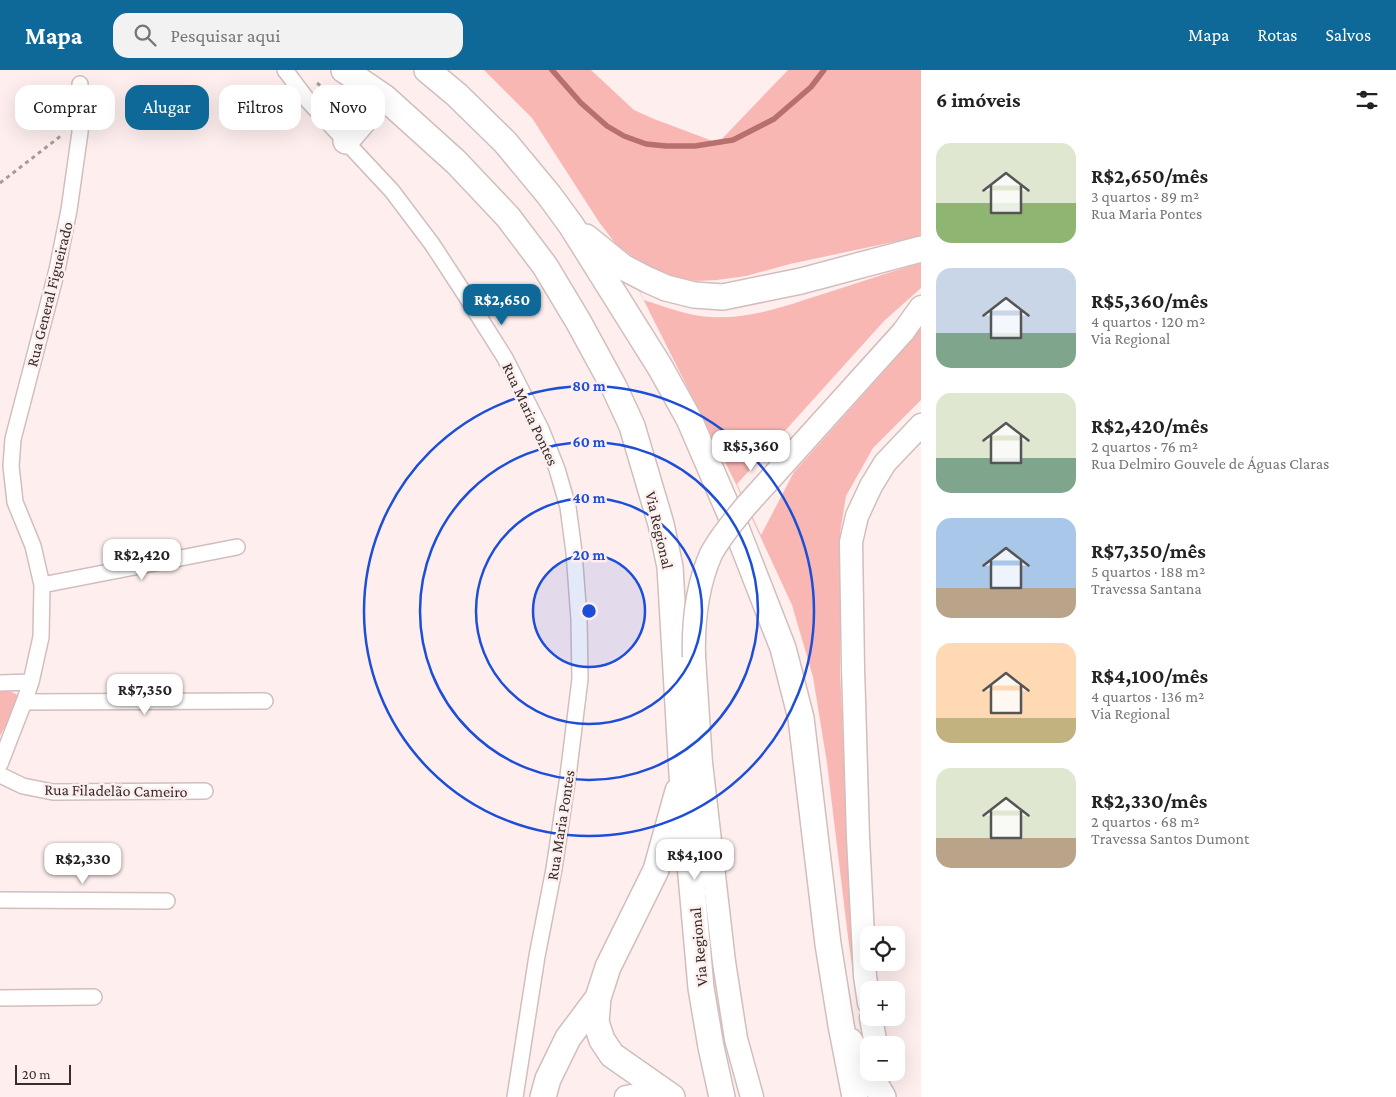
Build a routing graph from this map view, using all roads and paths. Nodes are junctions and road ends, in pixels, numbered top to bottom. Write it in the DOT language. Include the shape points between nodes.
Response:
graph roads {
  1 [pos="285,70"];
  2 [pos="344,70"];
  3 [pos="427,70"];
  4 [pos="311,78"];
  5 [pos="320,85"];
  6 [pos="357,85"];
  7 [pos="385,112"];
  8 [pos="69,130"];
  9 [pos="79,130"];
  10 [pos="355,130"];
  11 [pos="346,141"];
  12 [pos="0,183"];
  13 [pos="571,225"];
  14 [pos="921,249"];
  15 [pos="921,307"];
  16 [pos="921,316"];
  17 [pos="903,332"];
  18 [pos="921,424"];
  19 [pos="7,504"];
  20 [pos="237,547"];
  21 [pos="42,585"];
  22 [pos="30,682"];
  23 [pos="0,683"];
  24 [pos="266,701"];
  25 [pos="24,702"];
  26 [pos="0,764"];
  27 [pos="682,774"];
  28 [pos="0,775"];
  29 [pos="205,791"];
  30 [pos="0,900"];
  31 [pos="166,901"];
  32 [pos="866,981"];
  33 [pos="94,997"];
  34 [pos="0,998"];
  35 [pos="598,998"];
  36 [pos="841,1025"];
  37 [pos="884,1081"];
  38 [pos="514,1097"];
  39 [pos="543,1097"];
  40 [pos="626,1097"];
  41 [pos="667,1097"];
  42 [pos="672,1097"];
  43 [pos="722,1097"];
  44 [pos="752,1097"];
  45 [pos="855,1097"];
  46 [pos="882,1097"];
  47 [pos="888,1097"];
  1 -- 11 [label="street, Rua Maria Pontes" via="309,102"];
  2 -- 6 [label="main road, Via Regional"];
  3 -- 13 [label="main road" via="505,142"];
  4 -- 5 [label="path"];
  7 -- 27 [label="main road, Via Regional" via="456,162 508,217 545,266 578,321 632,426 670,567"];
  8 -- 12 [label="path"];
  9 -- 19 [label="street, Rua General Figueirado" via="69,210 57,270 13,439"];
  10 -- 11 [label="main road"];
  11 -- 38 [label="street, Rua Maria Pontes" via="392,191 432,244 505,358 541,429 568,507 579,619 580,679 554,869"];
  13 -- 14 [label="main road" via="623,267 648,280 694,295 723,297 801,281"];
  13 -- 36 [label="main road" via="689,419 783,648 801,718"];
  15 -- 17 [label="main road"];
  16 -- 17 [label="main road"];
  17 -- 44 [label="main road, bridge" via="725,531 711,555 697,606 694,657 701,762 724,962 736,1040"];
  18 -- 32 [label="main road" via="885,463 871,486 857,516 851,549 852,667"];
  19 -- 21 [label="street, Rua General Figueirado" via="33,546"];
  20 -- 21 [label="street"];
  21 -- 22 [label="street, Rua General Figueirado" via="41,637"];
  22 -- 23 [label="street"];
  22 -- 25 [label="street, Rua General Figueirado"];
  24 -- 25 [label="street"];
  25 -- 26 [label="street, Rua General Figueirado"];
  27 -- 35 [label="main road" via="656,870 608,967"];
  27 -- 43 [label="main road, Via Regional" via="701,988"];
  28 -- 29 [label="street, Rua Filadelão Cameiro" via="23,786 53,792"];
  30 -- 31 [label="street"];
  33 -- 34 [label="street"];
  35 -- 39 [label="main road" via="568,1038"];
  35 -- 42 [label="main road" via="596,1022 612,1055"];
  36 -- 45 [label="main road"];
  36 -- 46 [label="main road"];
  37 -- 47 [label="main road"];
  40 -- 41 [label="main road" via="643,1094"];
}
